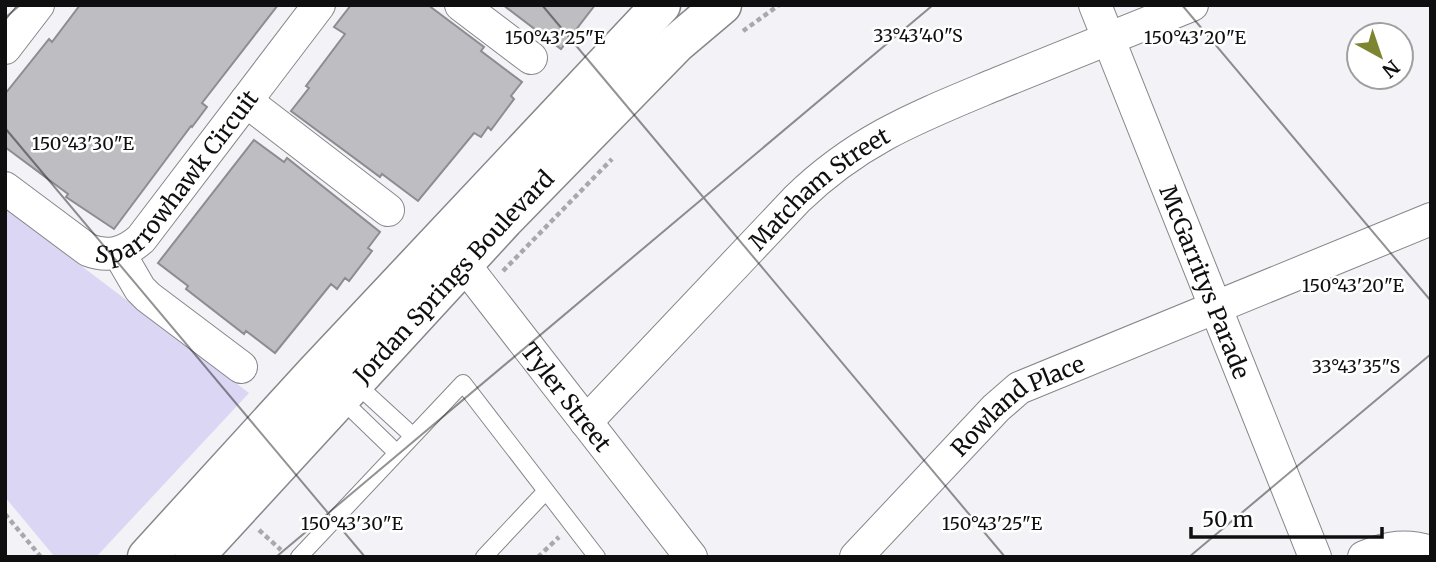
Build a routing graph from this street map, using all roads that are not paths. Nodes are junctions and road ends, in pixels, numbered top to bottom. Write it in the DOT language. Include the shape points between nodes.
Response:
graph roads {
  1 [pos="38,5"];
  2 [pos="319,5"];
  3 [pos="461,5"];
  4 [pos="661,5"];
  5 [pos="1095,5"];
  6 [pos="1192,5"];
  7 [pos="728,21"];
  8 [pos="1108,38"];
  9 [pos="5,48"];
  10 [pos="531,58"];
  11 [pos="246,101"];
  12 [pos="5,188"];
  13 [pos="388,209"];
  14 [pos="1431,219"];
  15 [pos="119,253"];
  16 [pos="467,260"];
  17 [pos="1215,307"];
  18 [pos="241,368"];
  19 [pos="337,376"];
  20 [pos="586,422"];
  21 [pos="413,436"];
  22 [pos="397,453"];
  23 [pos="545,492"];
  24 [pos="1431,552"];
  25 [pos="292,555"];
  26 [pos="147,557"];
  27 [pos="194,557"];
  28 [pos="484,557"];
  29 [pos="597,557"];
  30 [pos="691,557"];
  31 [pos="856,557"];
  32 [pos="1315,557"];
  33 [pos="1364,557"];
  1 -- 9 [label="street"];
  2 -- 11 [label="street, Sparrowhawk Circuit"];
  3 -- 10 [label="street"];
  4 -- 16 [label="street, Jordan Springs Boulevard"];
  5 -- 8 [label="street, McGarritys Parade"];
  6 -- 8 [label="street, Matcham Street"];
  7 -- 16 [label="street, Jordan Springs Boulevard" via="677,43"];
  8 -- 17 [label="street, McGarritys Parade"];
  8 -- 20 [label="street, Matcham Street" via="912,120 845,157 797,199"];
  11 -- 13 [label="street"];
  11 -- 15 [label="street, Sparrowhawk Circuit" via="141,239"];
  12 -- 15 [label="street, Sparrowhawk Circuit" via="88,250 103,255"];
  14 -- 17 [label="street, Rowland Place"];
  15 -- 18 [label="street" via="148,297"];
  16 -- 19 [label="street, Jordan Springs Boulevard"];
  16 -- 20 [label="street, Tyler Street"];
  17 -- 31 [label="street, Rowland Place" via="1019,388"];
  17 -- 32 [label="street, McGarritys Parade"];
  19 -- 21 [label="lane"];
  19 -- 22 [label="lane"];
  19 -- 26 [label="street, Jordan Springs Boulevard"];
  19 -- 27 [label="street, Jordan Springs Boulevard"];
  20 -- 30 [label="street, Tyler Street"];
  21 -- 22 [label="lane"];
  21 -- 23 [label="lane" via="463,383"];
  22 -- 25 [label="lane"];
  23 -- 28 [label="lane"];
  23 -- 29 [label="lane"];
  24 -- 33 [label="street" via="1405,546"];
}
